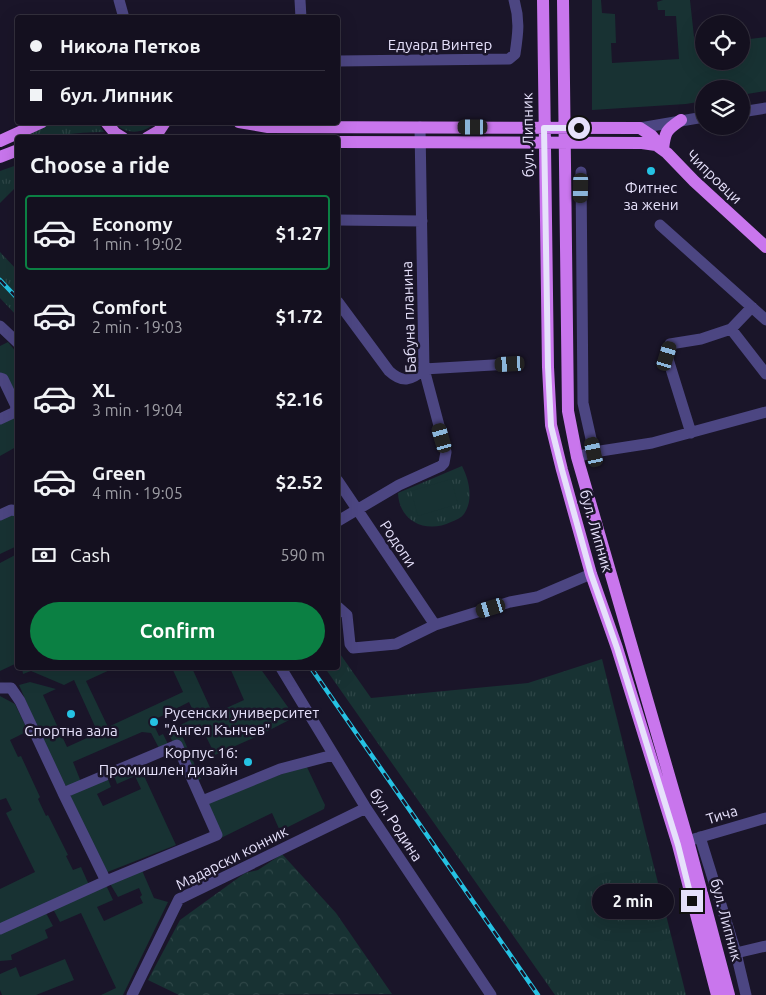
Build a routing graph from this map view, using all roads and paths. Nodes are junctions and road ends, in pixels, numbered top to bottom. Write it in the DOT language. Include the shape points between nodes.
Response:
graph roads {
  1 [pos="119,0"];
  2 [pos="300,0"];
  3 [pos="514,0"];
  4 [pos="543,0"];
  5 [pos="563,0"];
  6 [pos="123,15"];
  7 [pos="301,15"];
  8 [pos="340,60"];
  9 [pos="766,108"];
  10 [pos="750,111"];
  11 [pos="695,118"];
  12 [pos="681,120"];
  13 [pos="35,125"];
  14 [pos="108,125"];
  15 [pos="164,125"];
  16 [pos="256,125"];
  17 [pos="293,125"];
  18 [pos="340,125"];
  19 [pos="420,127"];
  20 [pos="565,127"];
  21 [pos="544,128"];
  22 [pos="640,128"];
  23 [pos="117,135"];
  24 [pos="153,135"];
  25 [pos="0,140"];
  26 [pos="340,142"];
  27 [pos="420,143"];
  28 [pos="545,143"];
  29 [pos="566,143"];
  30 [pos="663,150"];
  31 [pos="15,151"];
  32 [pos="0,157"];
  33 [pos="582,172"];
  34 [pos="340,220"];
  35 [pos="422,221"];
  36 [pos="660,224"];
  37 [pos="766,247"];
  38 [pos="340,305"];
  39 [pos="752,307"];
  40 [pos="766,320"];
  41 [pos="0,326"];
  42 [pos="731,329"];
  43 [pos="14,340"];
  44 [pos="0,343"];
  45 [pos="510,364"];
  46 [pos="424,369"];
  47 [pos="766,374"];
  48 [pos="0,378"];
  49 [pos="15,404"];
  50 [pos="15,412"];
  51 [pos="766,412"];
  52 [pos="0,419"];
  53 [pos="691,432"];
  54 [pos="594,452"];
  55 [pos="577,458"];
  56 [pos="340,484"];
  57 [pos="356,509"];
  58 [pos="15,511"];
  59 [pos="0,515"];
  60 [pos="340,520"];
  61 [pos="591,574"];
  62 [pos="340,609"];
  63 [pos="435,625"];
  64 [pos="282,670"];
  65 [pos="0,688"];
  66 [pos="333,755"];
  67 [pos="63,793"];
  68 [pos="202,801"];
  69 [pos="366,808"];
  70 [pos="766,818"];
  71 [pos="700,837"];
  72 [pos="688,841"];
  73 [pos="106,881"];
  74 [pos="0,930"];
  75 [pos="766,946"];
  76 [pos="736,953"];
  77 [pos="132,995"];
  78 [pos="491,995"];
  79 [pos="716,995"];
  80 [pos="729,995"];
  81 [pos="746,995"];
  1 -- 6 [label="street"];
  2 -- 7 [label="street"];
  3 -- 8 [label="street, Едуард Винтер" via="519,16 517,45 515,54 509,59"];
  4 -- 21 [label="main road, бул. Липник"];
  5 -- 20 [label="main road, бул. Липник"];
  9 -- 10 [label="street"];
  11 -- 12 [label="street"];
  12 -- 22 [label="street"];
  12 -- 30 [label="main road" via="668,128"];
  13 -- 25 [label="main road"];
  14 -- 23 [label="main road"];
  15 -- 24 [label="main road"];
  16 -- 17 [label="main road"];
  18 -- 19 [label="main road"];
  19 -- 21 [label="main road"];
  19 -- 27 [label="street, Бабуна планина"];
  20 -- 21 [label="main road"];
  20 -- 22 [label="main road"];
  20 -- 29 [label="main road, бул. Липник"];
  21 -- 28 [label="main road, бул. Липник"];
  22 -- 30 [label="main road, Чипровци" via="652,136"];
  26 -- 27 [label="main road"];
  27 -- 28 [label="main road"];
  27 -- 35 [label="street, Бабуна планина"];
  28 -- 29 [label="main road"];
  28 -- 61 [label="main road, бул. Липник" via="551,426"];
  29 -- 30 [label="main road" via="642,143 656,145"];
  29 -- 55 [label="main road, бул. Липник" via="568,401"];
  30 -- 37 [label="main road, Чипровци"];
  31 -- 32 [label="main road"];
  33 -- 54 [label="street" via="583,403"];
  34 -- 35 [label="street"];
  35 -- 46 [label="street, Бабуна планина"];
  36 -- 39 [label="street"];
  38 -- 46 [label="street" via="396,378 415,377"];
  39 -- 40 [label="street"];
  39 -- 42 [label="street"];
  41 -- 43 [label="street"];
  42 -- 47 [label="street"];
  42 -- 53 [label="street" via="701,339 670,344 667,356"];
  43 -- 44 [label="street"];
  45 -- 46 [label="street"];
  46 -- 57 [label="street, Бабуна планина" via="446,452 444,463"];
  48 -- 49 [label="street"];
  50 -- 52 [label="street"];
  51 -- 53 [label="street"];
  53 -- 54 [label="street" via="652,443"];
  54 -- 55 [label="street"];
  55 -- 72 [label="main road, бул. Липник"];
  56 -- 57 [label="street, Родопи"];
  57 -- 60 [label="street"];
  57 -- 63 [label="street, Родопи"];
  58 -- 59 [label="street"];
  61 -- 63 [label="street" via="537,596"];
  61 -- 79 [label="main road, бул. Липник" via="678,845"];
  62 -- 63 [label="street" via="347,615 353,648 396,644"];
  64 -- 66 [label="street, бул. Родина"];
  65 -- 67 [label="street" via="11,688 20,701"];
  66 -- 68 [label="street" via="280,769"];
  66 -- 69 [label="street, бул. Родина"];
  67 -- 68 [label="street" via="177,745"];
  67 -- 73 [label="street"];
  68 -- 73 [label="street" via="217,834"];
  69 -- 77 [label="street, Мадарски конник" via="179,899"];
  69 -- 78 [label="street, бул. Родина"];
  70 -- 71 [label="street, Тича"];
  71 -- 72 [label="street, Тича"];
  71 -- 76 [label="street"];
  72 -- 80 [label="main road, бул. Липник"];
  73 -- 74 [label="street"];
  75 -- 76 [label="street"];
  76 -- 81 [label="street"];
}
